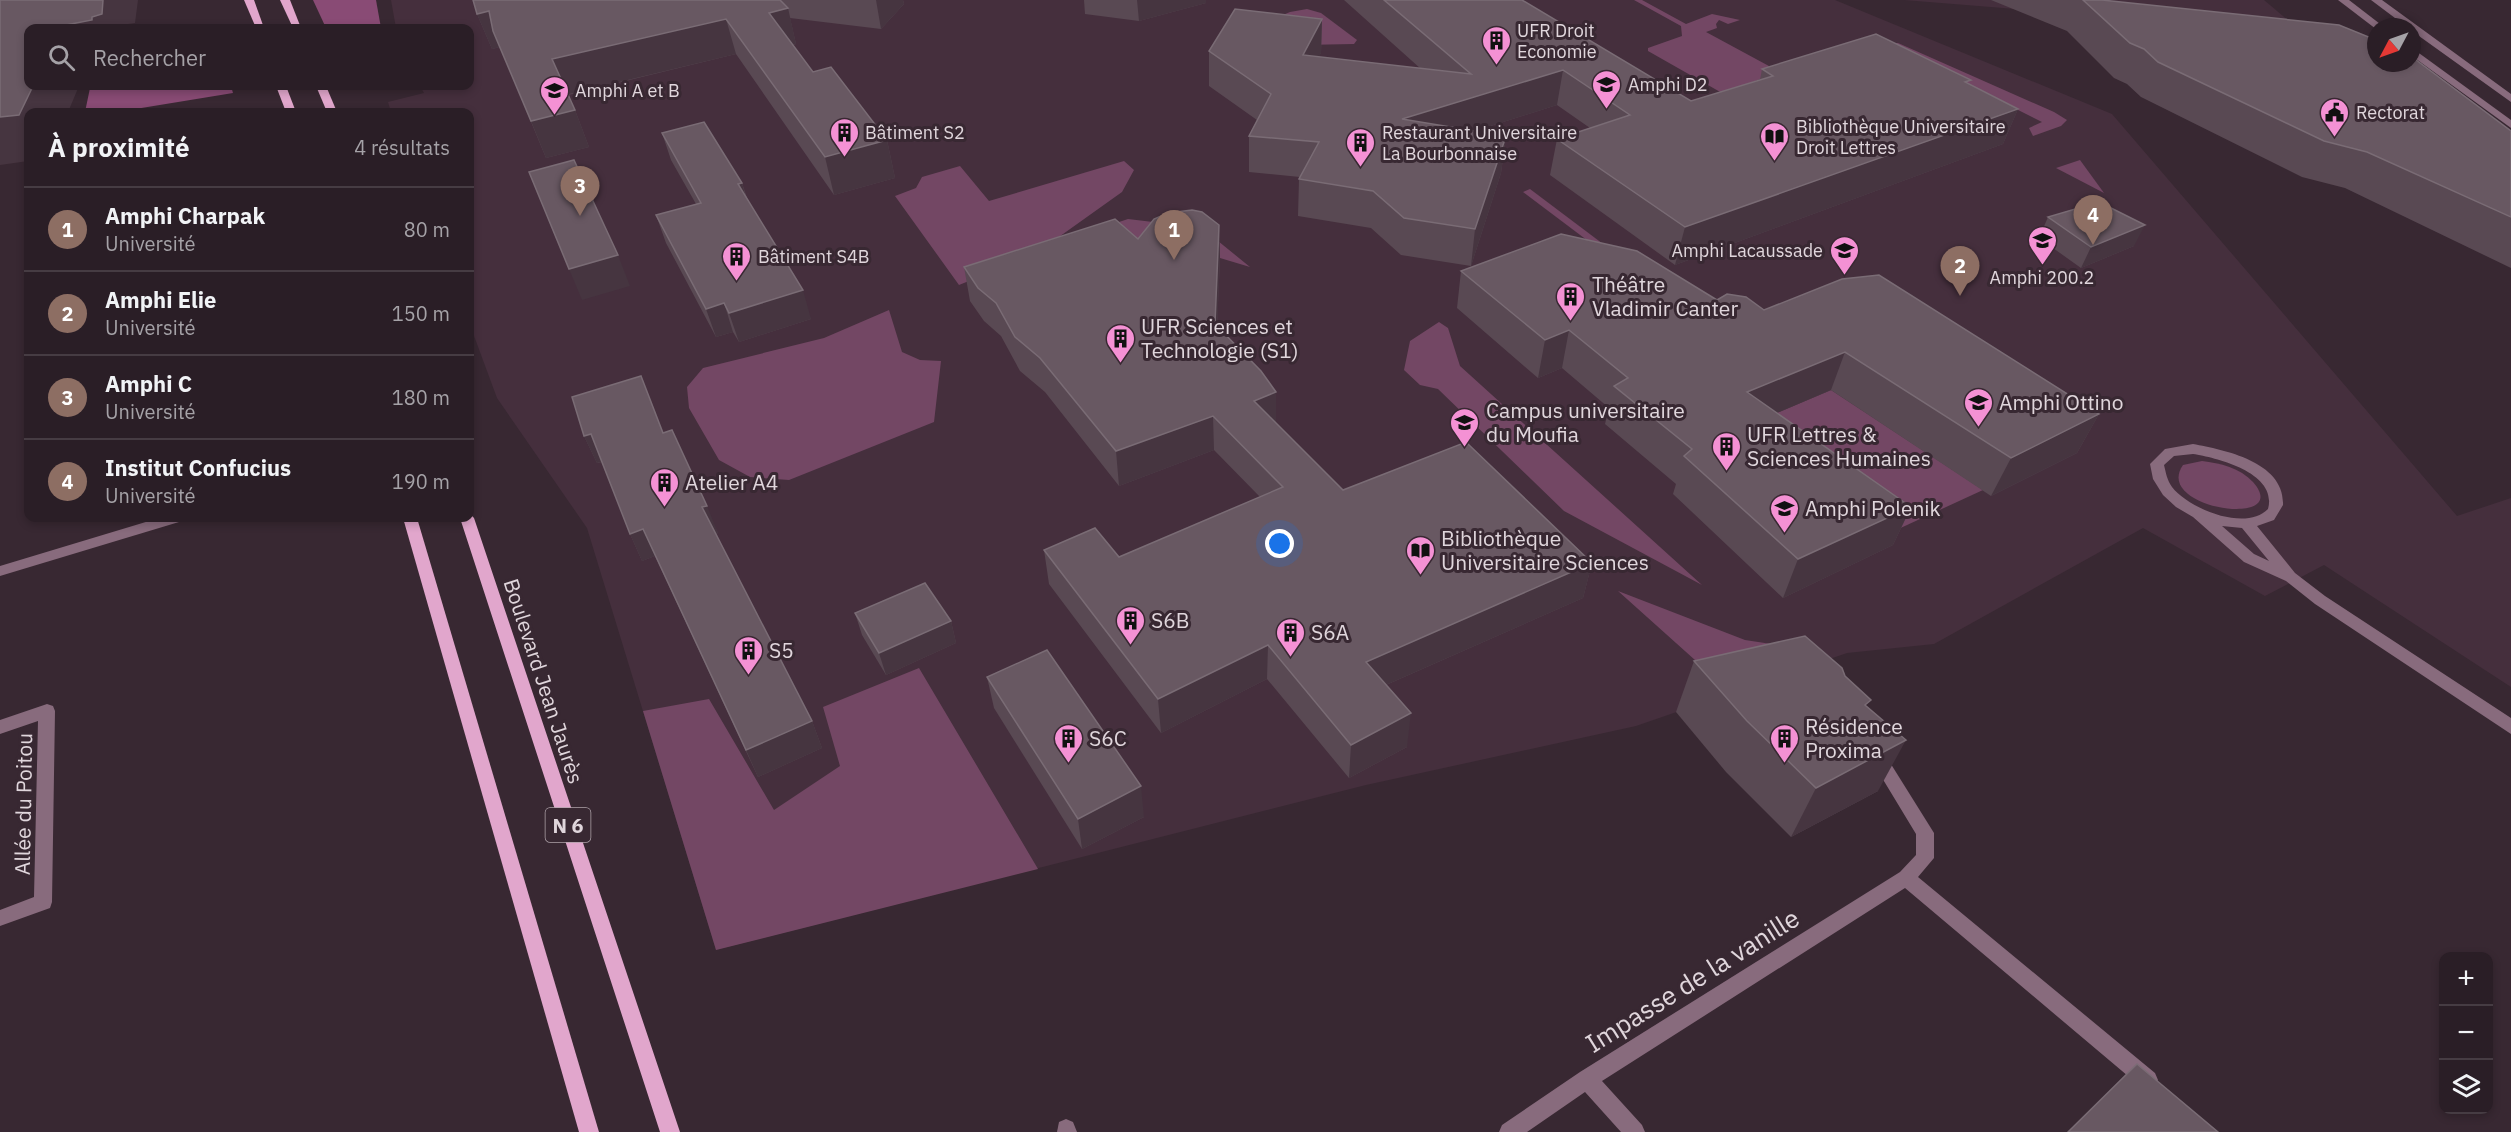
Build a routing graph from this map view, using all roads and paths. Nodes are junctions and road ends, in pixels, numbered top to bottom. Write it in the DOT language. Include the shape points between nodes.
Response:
graph roads {
  1 [pos="249,0"];
  2 [pos="285,0"];
  3 [pos="2343,0"];
  4 [pos="2376,0"];
  5 [pos="2367,18"];
  6 [pos="258,24"];
  7 [pos="295,24"];
  8 [pos="2421,58"];
  9 [pos="283,90"];
  10 [pos="323,90"];
  11 [pos="2511,99"];
  12 [pos="289,108"];
  13 [pos="330,108"];
  14 [pos="2511,125"];
  15 [pos="2198,513"];
  16 [pos="161,522"];
  17 [pos="411,522"];
  18 [pos="468,522"];
  19 [pos="2246,523"];
  20 [pos="0,571"];
  21 [pos="2291,578"];
  22 [pos="0,727"];
  23 [pos="2511,727"];
  24 [pos="1870,747"];
  25 [pos="1906,878"];
  26 [pos="0,918"];
  27 [pos="1587,1078"];
  28 [pos="2164,1094"];
  29 [pos="589,1132"];
  30 [pos="669,1132"];
  31 [pos="1509,1132"];
  32 [pos="1635,1132"];
  1 -- 6 [label="main road"];
  2 -- 7 [label="main road"];
  3 -- 5 [label="street"];
  4 -- 11 [label="street"];
  8 -- 14 [label="street"];
  9 -- 12 [label="main road"];
  10 -- 13 [label="main road"];
  15 -- 19 [label="street"];
  15 -- 19 [label="street" via="2161,484 2157,464 2170,452 2211,451 2259,474 2269,484 2277,504 2273,514"];
  15 -- 21 [label="street" via="2249,558"];
  16 -- 20 [label="street"];
  17 -- 29 [label="main road"];
  18 -- 30 [label="main road, Boulevard Jean Jaurès / N 6"];
  19 -- 21 [label="street"];
  21 -- 23 [label="street"];
  22 -- 26 [label="street, Allée du Poitou" via="47,711 43,902"];
  24 -- 25 [label="street, Impasse de la vanille" via="1925,833 1925,858"];
  25 -- 27 [label="street, Impasse de la vanille"];
  25 -- 28 [label="street"];
  27 -- 31 [label="street, Impasse de la vanille"];
  27 -- 32 [label="street"];
}
